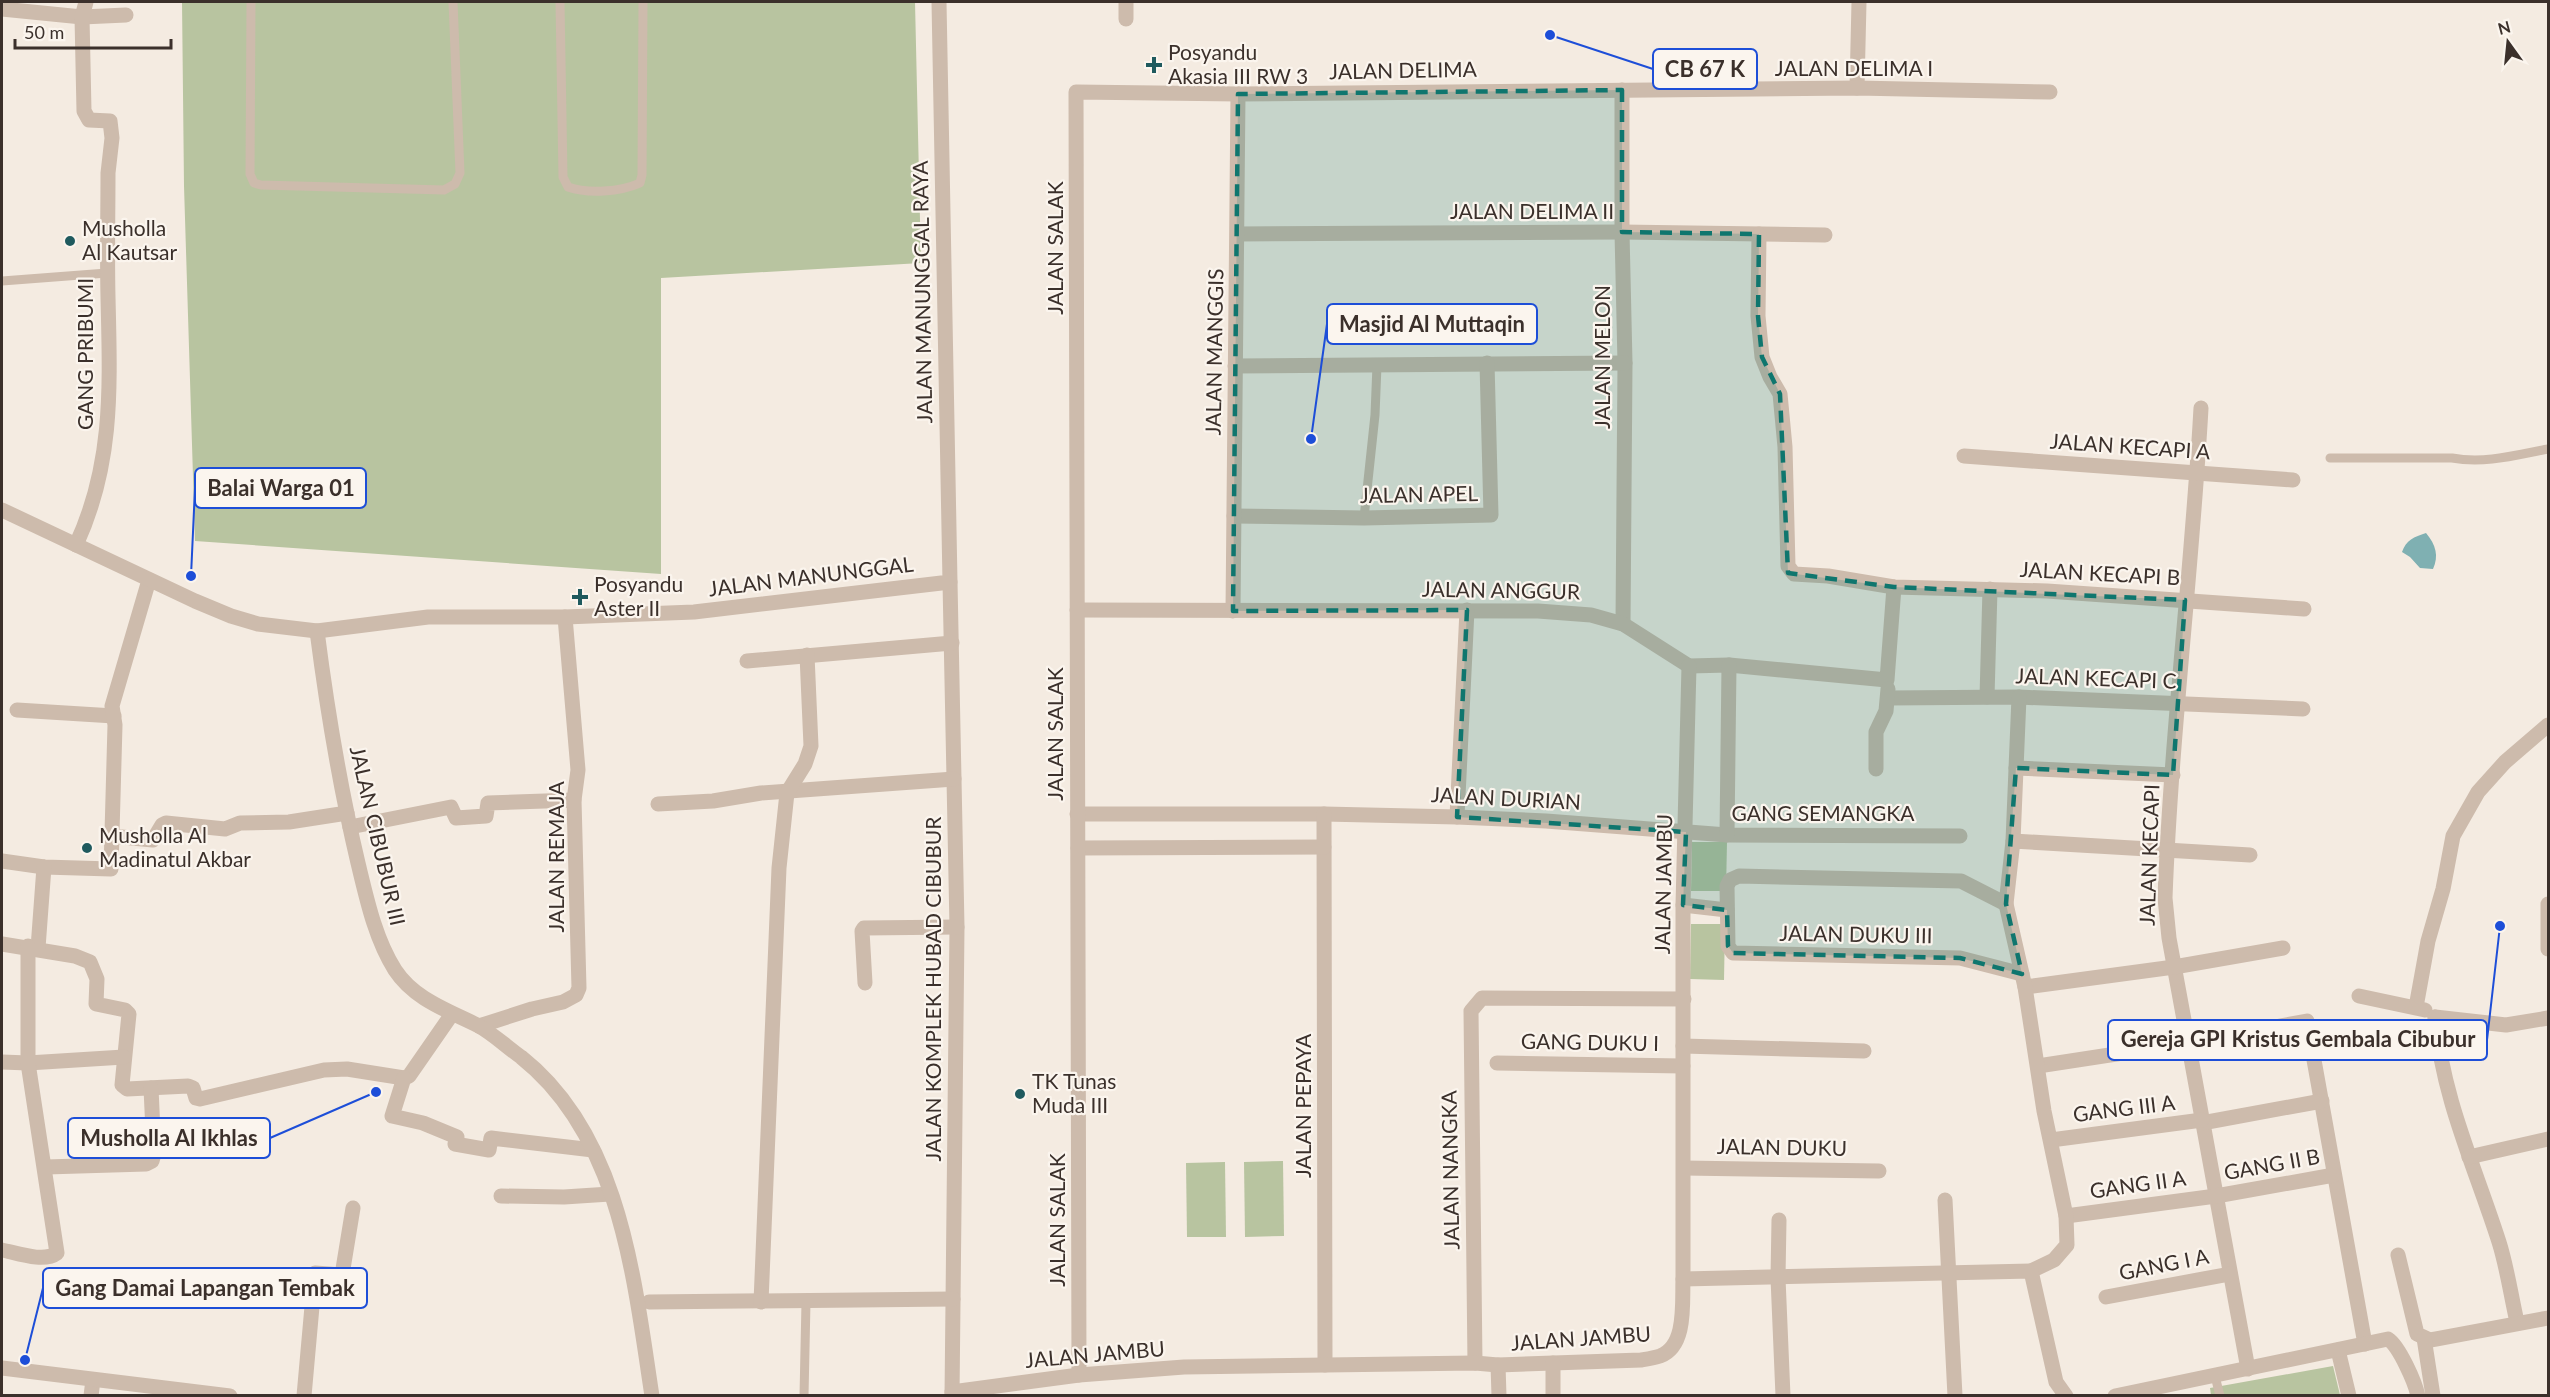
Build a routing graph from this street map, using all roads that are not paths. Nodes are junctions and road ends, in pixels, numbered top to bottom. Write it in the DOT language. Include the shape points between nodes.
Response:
graph roads {
  1 [pos="86,2"];
  2 [pos="251,2"];
  3 [pos="453,2"];
  4 [pos="560,2"];
  5 [pos="643,2"];
  6 [pos="939,2"];
  7 [pos="1126,2"];
  8 [pos="1859,2"];
  9 [pos="2,9"];
  10 [pos="126,15"];
  11 [pos="82,17"];
  12 [pos="1126,19"];
  13 [pos="1857,88"];
  14 [pos="1622,90"];
  15 [pos="1076,92"];
  16 [pos="2050,92"];
  17 [pos="1238,94"];
  18 [pos="1622,232"];
  19 [pos="1239,234"];
  20 [pos="1759,234"];
  21 [pos="1825,235"];
  22 [pos="107,273"];
  23 [pos="2,281"];
  24 [pos="1487,363"];
  25 [pos="1625,363"];
  26 [pos="1377,365"];
  27 [pos="1235,366"];
  28 [pos="2201,408"];
  29 [pos="2548,449"];
  30 [pos="1964,456"];
  31 [pos="2330,458"];
  32 [pos="2198,474"];
  33 [pos="2294,480"];
  34 [pos="2,510"];
  35 [pos="1233,516"];
  36 [pos="1364,518"];
  37 [pos="76,545"];
  38 [pos="149,580"];
  39 [pos="950,582"];
  40 [pos="1894,587"];
  41 [pos="1990,589"];
  42 [pos="2185,600"];
  43 [pos="2304,609"];
  44 [pos="1077,610"];
  45 [pos="1467,610"];
  46 [pos="1233,611"];
  47 [pos="565,617"];
  48 [pos="1623,624"];
  49 [pos="317,631"];
  50 [pos="951,643"];
  51 [pos="807,655"];
  52 [pos="747,661"];
  53 [pos="1729,665"];
  54 [pos="1689,666"];
  55 [pos="1887,680"];
  56 [pos="2019,696"];
  57 [pos="1988,697"];
  58 [pos="1888,698"];
  59 [pos="2178,703"];
  60 [pos="2303,709"];
  61 [pos="17,710"];
  62 [pos="114,716"];
  63 [pos="2548,725"];
  64 [pos="2016,768"];
  65 [pos="1876,769"];
  66 [pos="2174,775"];
  67 [pos="954,778"];
  68 [pos="787,793"];
  69 [pos="574,800"];
  70 [pos="658,804"];
  71 [pos="1324,813"];
  72 [pos="1077,814"];
  73 [pos="1457,817"];
  74 [pos="348,820"];
  75 [pos="1686,832"];
  76 [pos="1726,835"];
  77 [pos="1960,836"];
  78 [pos="111,837"];
  79 [pos="2013,842"];
  80 [pos="1324,847"];
  81 [pos="1078,848"];
  82 [pos="2168,849"];
  83 [pos="2250,855"];
  84 [pos="2,861"];
  85 [pos="44,867"];
  86 [pos="2006,904"];
  87 [pos="2548,904"];
  88 [pos="1683,905"];
  89 [pos="1727,910"];
  90 [pos="957,927"];
  91 [pos="2,944"];
  92 [pos="33,947"];
  93 [pos="2283,948"];
  94 [pos="2548,949"];
  95 [pos="2174,967"];
  96 [pos="2023,981"];
  97 [pos="865,983"];
  98 [pos="2359,996"];
  99 [pos="1684,999"];
  100 [pos="2416,1007"];
  101 [pos="453,1014"];
  102 [pos="2435,1017"];
  103 [pos="2548,1018"];
  104 [pos="478,1026"];
  105 [pos="2188,1043"];
  106 [pos="1683,1046"];
  107 [pos="1864,1051"];
  108 [pos="124,1057"];
  109 [pos="2,1062"];
  110 [pos="28,1063"];
  111 [pos="1497,1063"];
  112 [pos="1683,1066"];
  113 [pos="2038,1066"];
  114 [pos="404,1078"];
  115 [pos="151,1088"];
  116 [pos="2322,1101"];
  117 [pos="2202,1122"];
  118 [pos="2548,1139"];
  119 [pos="2051,1140"];
  120 [pos="593,1150"];
  121 [pos="2469,1156"];
  122 [pos="45,1167"];
  123 [pos="1684,1167"];
  124 [pos="1879,1171"];
  125 [pos="2334,1175"];
  126 [pos="610,1194"];
  127 [pos="501,1196"];
  128 [pos="2216,1196"];
  129 [pos="1945,1200"];
  130 [pos="353,1208"];
  131 [pos="2066,1216"];
  132 [pos="1779,1220"];
  133 [pos="2,1250"];
  134 [pos="2398,1255"];
  135 [pos="1948,1271"];
  136 [pos="2031,1271"];
  137 [pos="2230,1274"];
  138 [pos="1778,1278"];
  139 [pos="1683,1279"];
  140 [pos="2106,1297"];
  141 [pos="953,1299"];
  142 [pos="649,1302"];
  143 [pos="761,1302"];
  144 [pos="806,1302"];
  145 [pos="2548,1318"];
  146 [pos="2517,1322"];
  147 [pos="2424,1338"];
  148 [pos="2365,1344"];
  149 [pos="2338,1350"];
  150 [pos="1475,1363"];
  151 [pos="1553,1363"];
  152 [pos="1325,1365"];
  153 [pos="1498,1365"];
  154 [pos="2,1368"];
  155 [pos="2248,1369"];
  156 [pos="1079,1375"];
  157 [pos="2215,1376"];
  158 [pos="92,1388"];
  159 [pos="952,1394"];
  160 [pos="230,1395"];
  161 [pos="304,1395"];
  162 [pos="652,1395"];
  163 [pos="804,1395"];
  164 [pos="1499,1395"];
  165 [pos="1553,1395"];
  166 [pos="1783,1395"];
  167 [pos="1955,1395"];
  168 [pos="2066,1395"];
  169 [pos="2115,1395"];
  170 [pos="2220,1395"];
  171 [pos="2349,1395"];
  172 [pos="2418,1395"];
  173 [pos="2433,1395"];
  1 -- 11 [label="street, GANG PRIBUMI"];
  2 -- 3 [label="lane" via="250,174 254,183 444,190 455,184 460,173"];
  4 -- 5 [label="lane" via="563,177 568,187 576,190 626,189 640,183"];
  6 -- 39 [label="street, JALAN MANUNGGAL RAYA"];
  7 -- 12 [label="street"];
  8 -- 13 [label="street"];
  9 -- 11 [label="street"];
  10 -- 11 [label="street"];
  11 -- 22 [label="street, GANG PRIBUMI" via="85,114 89,120 110,121 112,126"];
  13 -- 14 [label="street, JALAN DELIMA I"];
  13 -- 16 [label="street, JALAN DELIMA I"];
  14 -- 17 [label="street, JALAN DELIMA"];
  14 -- 18 [label="street, JALAN MELON"];
  15 -- 17 [label="street, JALAN DELIMA"];
  15 -- 44 [label="street, JALAN SALAK"];
  17 -- 19 [label="street, JALAN MANGGIS"];
  18 -- 19 [label="street, JALAN DELIMA II"];
  18 -- 20 [label="street, JALAN DELIMA II"];
  18 -- 25 [label="street, JALAN MELON"];
  19 -- 27 [label="street, JALAN MANGGIS"];
  20 -- 21 [label="street, JALAN DELIMA II"];
  20 -- 40 [label="street, JALAN KECAPI B" via="1758,316 1762,357 1780,394 1788,566 1794,574"];
  22 -- 23 [label="lane"];
  22 -- 37 [label="street, GANG PRIBUMI" via="110,393 106,449 90,514"];
  24 -- 25 [label="street"];
  24 -- 26 [label="street"];
  24 -- 36 [label="street, JALAN APEL" via="1491,515"];
  25 -- 48 [label="street, JALAN MELON"];
  26 -- 27 [label="street"];
  26 -- 36 [label="lane"];
  27 -- 35 [label="street, JALAN MANGGIS"];
  28 -- 32 [label="street, JALAN KECAPI"];
  29 -- 31 [label="lane" via="2471,461"];
  30 -- 32 [label="street, JALAN KECAPI A"];
  32 -- 33 [label="street, JALAN KECAPI A"];
  32 -- 42 [label="street, JALAN KECAPI"];
  34 -- 37 [label="street"];
  35 -- 36 [label="street, JALAN APEL"];
  35 -- 46 [label="street, JALAN MANGGIS"];
  37 -- 38 [label="street"];
  38 -- 49 [label="street" via="231,616 266,626"];
  38 -- 62 [label="street" via="112,706"];
  39 -- 47 [label="street, JALAN MANUNGGAL" via="694,612"];
  39 -- 50 [label="street, JALAN KOMPLEK HUBAD CIBUBUR"];
  40 -- 41 [label="street, JALAN KECAPI B"];
  40 -- 55 [label="street"];
  41 -- 42 [label="street, JALAN KECAPI B"];
  41 -- 57 [label="street"];
  42 -- 43 [label="street, JALAN KECAPI B"];
  42 -- 59 [label="street, JALAN KECAPI"];
  44 -- 46 [label="street, JALAN ANGGUR"];
  44 -- 72 [label="street, JALAN SALAK"];
  45 -- 46 [label="street, JALAN ANGGUR"];
  45 -- 48 [label="street, JALAN ANGGUR" via="1591,615"];
  45 -- 73 [label="street"];
  47 -- 49 [label="street, JALAN MANUNGGAL" via="428,617"];
  47 -- 69 [label="street, JALAN REMAJA" via="578,770"];
  48 -- 54 [label="street, JALAN ANGGUR"];
  49 -- 74 [label="street, JALAN CIBUBUR III" via="327,712"];
  50 -- 51 [label="street"];
  50 -- 67 [label="street, JALAN KOMPLEK HUBAD CIBUBUR"];
  51 -- 52 [label="street"];
  51 -- 68 [label="street" via="811,746"];
  53 -- 54 [label="street"];
  53 -- 55 [label="street"];
  53 -- 76 [label="street"];
  54 -- 75 [label="street, JALAN JAMBU"];
  55 -- 58 [label="street"];
  56 -- 57 [label="street, JALAN KECAPI C"];
  56 -- 59 [label="street, JALAN KECAPI C"];
  56 -- 64 [label="street"];
  57 -- 58 [label="street, JALAN KECAPI C"];
  58 -- 65 [label="street" via="1876,732"];
  59 -- 60 [label="street, JALAN KECAPI C"];
  59 -- 66 [label="street, JALAN KECAPI"];
  61 -- 62 [label="street"];
  62 -- 78 [label="street"];
  63 -- 100 [label="street" via="2505,762 2478,792 2453,836"];
  64 -- 66 [label="street"];
  64 -- 79 [label="street"];
  66 -- 82 [label="street, JALAN KECAPI"];
  67 -- 68 [label="street"];
  67 -- 90 [label="street, JALAN KOMPLEK HUBAD CIBUBUR"];
  68 -- 70 [label="street"];
  68 -- 143 [label="street" via="778,868"];
  69 -- 74 [label="street" via="488,803 486,816 456,818 451,807"];
  69 -- 104 [label="street, JALAN REMAJA" via="579,988 576,995 563,1002"];
  71 -- 72 [label="street, JALAN DURIAN"];
  71 -- 73 [label="street, JALAN DURIAN"];
  71 -- 80 [label="street"];
  72 -- 81 [label="street, JALAN SALAK"];
  73 -- 75 [label="street, JALAN DURIAN"];
  74 -- 78 [label="street" via="240,823 225,829 166,823 153,840"];
  74 -- 101 [label="street, JALAN CIBUBUR III" via="383,949 407,985"];
  75 -- 76 [label="street, GANG SEMANGKA"];
  75 -- 88 [label="street, JALAN JAMBU"];
  76 -- 77 [label="street, GANG SEMANGKA"];
  78 -- 85 [label="street" via="109,870"];
  79 -- 82 [label="street"];
  79 -- 86 [label="street"];
  80 -- 81 [label="street"];
  80 -- 152 [label="street, JALAN PEPAYA"];
  81 -- 156 [label="street, JALAN SALAK"];
  82 -- 83 [label="street"];
  82 -- 95 [label="street, JALAN KECAPI" via="2165,898"];
  84 -- 85 [label="street"];
  85 -- 92 [label="street"];
  86 -- 89 [label="street, JALAN DUKU III" via="1961,881 1739,876 1727,886"];
  86 -- 96 [label="street"];
  87 -- 94 [label="street"];
  88 -- 89 [label="street"];
  88 -- 99 [label="street, JALAN JAMBU"];
  89 -- 96 [label="street, JALAN DUKU III" via="1728,946 1733,953 1960,958"];
  90 -- 97 [label="street" via="864,928"];
  90 -- 141 [label="street, JALAN KOMPLEK HUBAD CIBUBUR"];
  91 -- 92 [label="street"];
  92 -- 108 [label="street" via="90,962 98,979 96,1004 129,1014"];
  92 -- 110 [label="street"];
  93 -- 95 [label="street"];
  95 -- 96 [label="street"];
  95 -- 105 [label="street, JALAN KECAPI"];
  96 -- 113 [label="street"];
  98 -- 100 [label="street"];
  99 -- 106 [label="street, JALAN JAMBU"];
  99 -- 150 [label="street, JALAN NANGKA" via="1499,997 1482,998 1471,1011"];
  100 -- 102 [label="street"];
  101 -- 104 [label="street, JALAN CIBUBUR III"];
  101 -- 114 [label="street" via="410,1076"];
  102 -- 103 [label="street" via="2506,1025"];
  102 -- 121 [label="street" via="2451,1106"];
  104 -- 120 [label="street, JALAN CIBUBUR III" via="523,1059 555,1091"];
  105 -- 113 [label="street"];
  105 -- 116 [label="street" via="2307,1021"];
  105 -- 117 [label="street, JALAN KECAPI"];
  106 -- 107 [label="street"];
  106 -- 112 [label="street, JALAN JAMBU"];
  108 -- 110 [label="street"];
  108 -- 115 [label="street" via="123,1088"];
  109 -- 110 [label="street"];
  110 -- 122 [label="street"];
  111 -- 112 [label="street, GANG DUKU I"];
  112 -- 123 [label="street, JALAN JAMBU"];
  113 -- 119 [label="street"];
  114 -- 115 [label="street" via="347,1069 324,1070 200,1099 191,1086"];
  114 -- 120 [label="street" via="392,1116 457,1137 455,1144 489,1150 491,1138"];
  115 -- 122 [label="street" via="152,1161"];
  116 -- 117 [label="street, GANG III A"];
  116 -- 125 [label="street"];
  117 -- 119 [label="street, GANG III A"];
  117 -- 128 [label="street, JALAN KECAPI"];
  118 -- 121 [label="street"];
  119 -- 131 [label="street"];
  120 -- 126 [label="street, JALAN CIBUBUR III"];
  121 -- 146 [label="street" via="2499,1242"];
  122 -- 133 [label="street" via="57,1253 38,1257"];
  123 -- 124 [label="street, JALAN DUKU"];
  123 -- 139 [label="street, JALAN JAMBU"];
  125 -- 128 [label="street, GANG II B"];
  125 -- 148 [label="street"];
  126 -- 127 [label="street"];
  126 -- 162 [label="street, JALAN CIBUBUR III" via="631,1265"];
  128 -- 131 [label="street, GANG II A"];
  128 -- 137 [label="street, JALAN KECAPI"];
  129 -- 135 [label="street"];
  130 -- 161 [label="street" via="342,1275 315,1273"];
  131 -- 136 [label="street" via="2067,1245 2054,1260"];
  132 -- 138 [label="street"];
  134 -- 147 [label="street" via="2418,1334"];
  135 -- 136 [label="street"];
  135 -- 138 [label="street"];
  135 -- 167 [label="street"];
  136 -- 168 [label="street" via="2056,1382"];
  137 -- 140 [label="street, GANG I A"];
  137 -- 155 [label="street, JALAN KECAPI"];
  138 -- 139 [label="street"];
  138 -- 166 [label="street"];
  139 -- 151 [label="street, JALAN JAMBU" via="1679,1332 1675,1344 1662,1355 1641,1360"];
  141 -- 144 [label="street"];
  141 -- 159 [label="street, JALAN KOMPLEK HUBAD CIBUBUR"];
  142 -- 143 [label="street"];
  143 -- 144 [label="street"];
  144 -- 163 [label="lane"];
  145 -- 146 [label="street"];
  146 -- 147 [label="street" via="2436,1339"];
  147 -- 173 [label="street"];
  148 -- 149 [label="street"];
  148 -- 172 [label="street" via="2388,1339 2394,1344"];
  149 -- 155 [label="street"];
  149 -- 171 [label="street"];
  150 -- 152 [label="street, JALAN JAMBU"];
  150 -- 153 [label="street, JALAN JAMBU"];
  151 -- 153 [label="street, JALAN JAMBU"];
  151 -- 165 [label="street"];
  152 -- 156 [label="street, JALAN JAMBU" via="1185,1367"];
  153 -- 164 [label="street"];
  154 -- 158 [label="street"];
  155 -- 157 [label="street"];
  156 -- 159 [label="street, JALAN JAMBU"];
  157 -- 169 [label="street"];
  157 -- 170 [label="lane"];
  158 -- 160 [label="street"];
}
